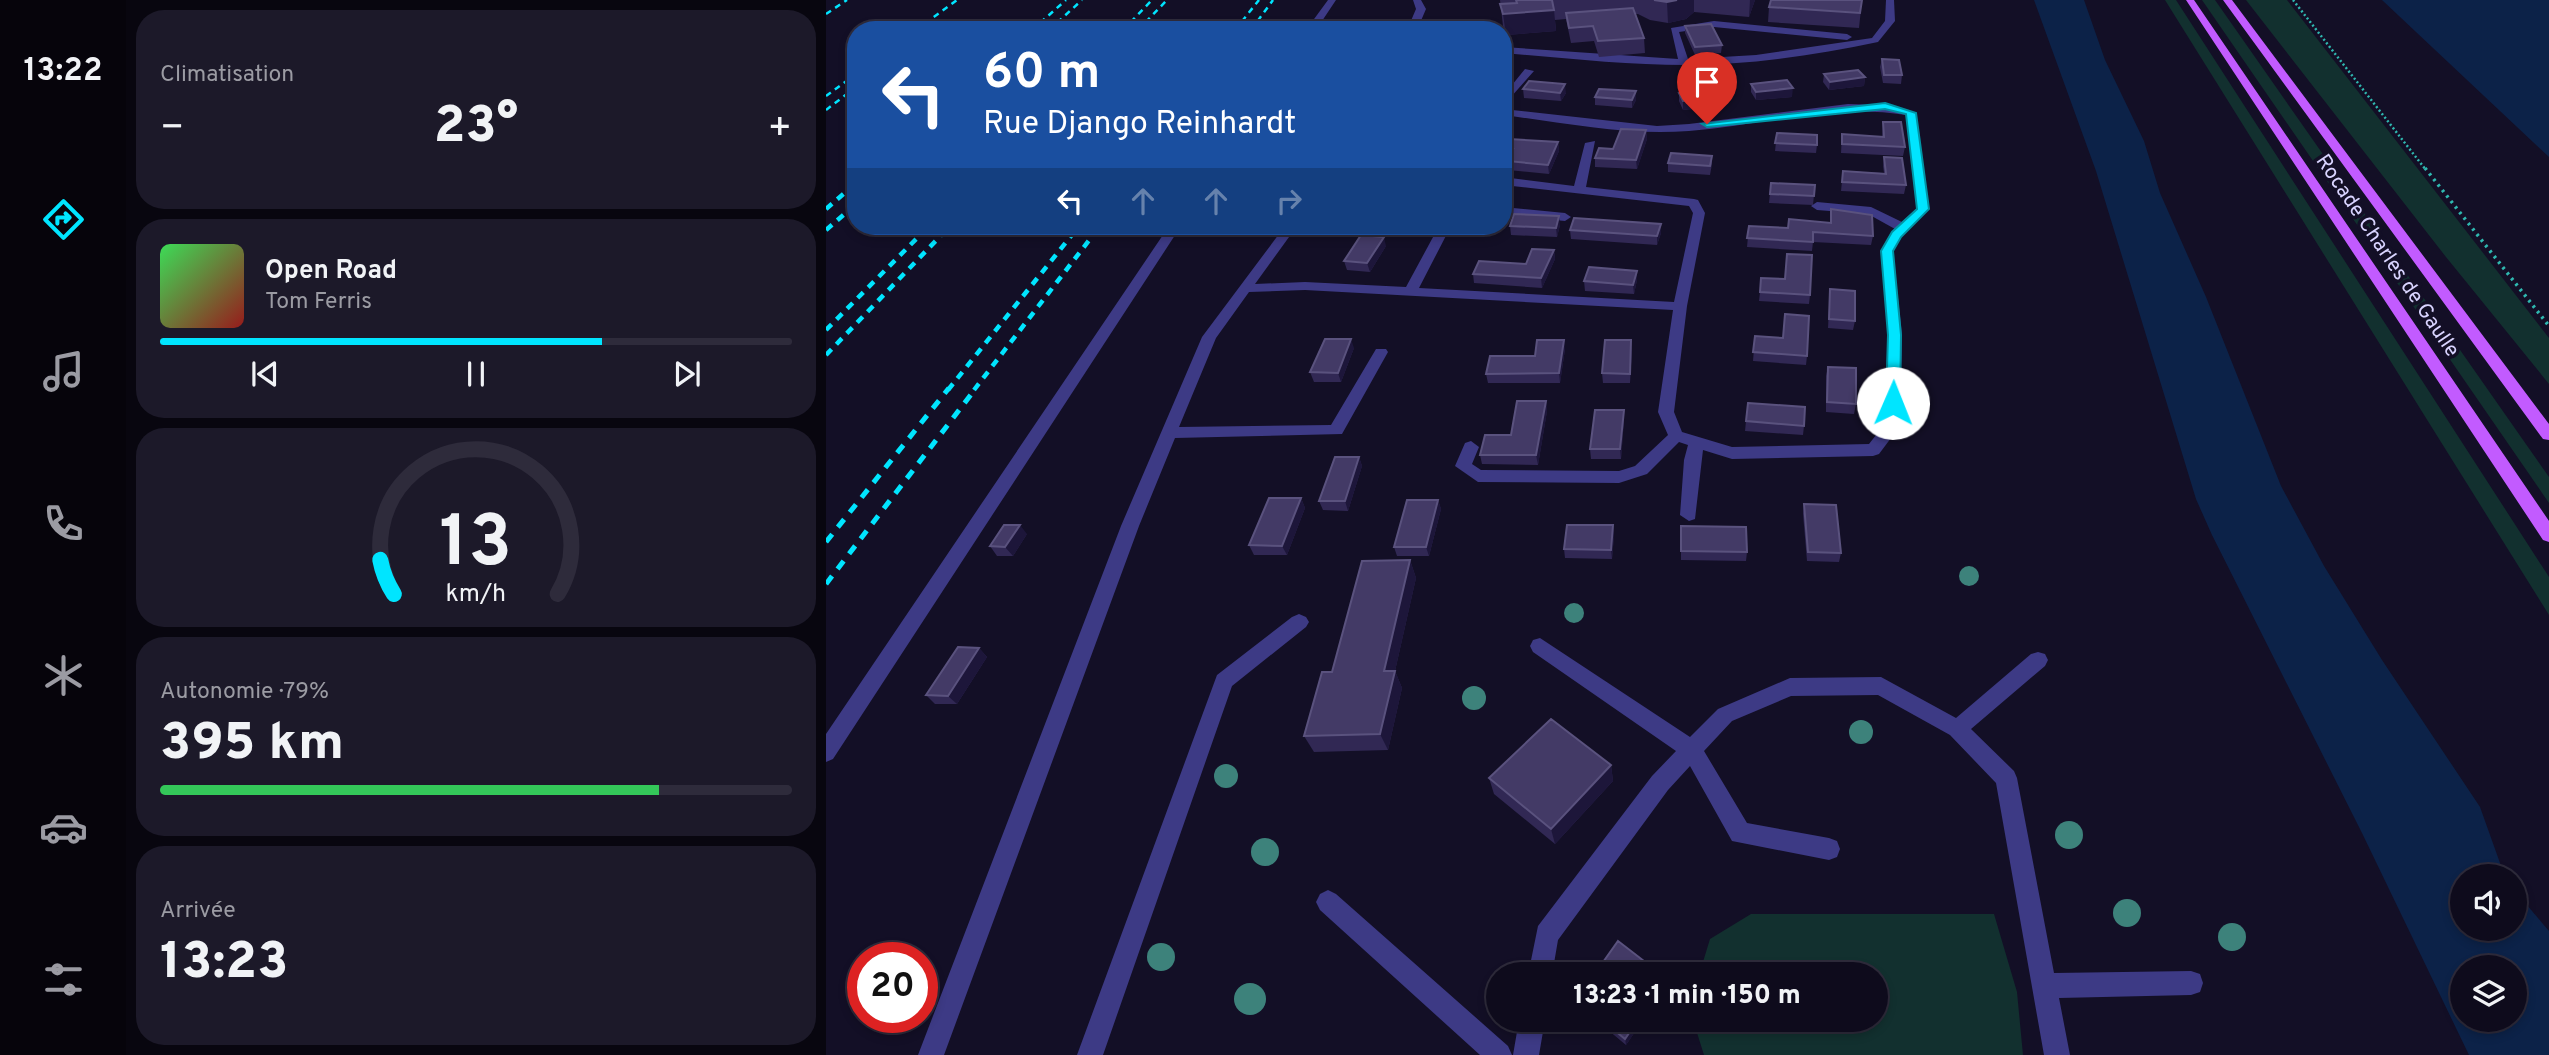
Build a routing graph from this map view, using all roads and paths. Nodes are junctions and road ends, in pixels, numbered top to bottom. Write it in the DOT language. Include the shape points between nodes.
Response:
graph roads {
  1 [pos="1332,0"];
  2 [pos="1418,0"];
  3 [pos="1890,0"];
  4 [pos="2190,0"];
  5 [pos="2227,0"];
  6 [pos="2293,0"];
  7 [pos="1317,21"];
  8 [pos="1416,21"];
  9 [pos="1875,40"];
  10 [pos="1512,51"];
  11 [pos="1684,62"];
  12 [pos="1529,71"];
  13 [pos="1512,92"];
  14 [pos="1512,113"];
  15 [pos="1591,143"];
  16 [pos="1512,182"];
  17 [pos="1579,189"];
  18 [pos="1817,206"];
  19 [pos="1512,212"];
  20 [pos="1565,217"];
  21 [pos="1903,229"];
  22 [pos="1169,235"];
  23 [pos="1284,235"];
  24 [pos="1440,235"];
  25 [pos="1245,288"];
  26 [pos="1411,290"];
  27 [pos="1680,306"];
  28 [pos="2549,327"];
  29 [pos="1381,352"];
  30 [pos="1169,433"];
  31 [pos="2549,435"];
  32 [pos="1676,436"];
  33 [pos="1697,442"];
  34 [pos="1471,447"];
  35 [pos="1689,515"];
  36 [pos="2549,535"];
  37 [pos="1299,622"];
  38 [pos="1540,646"];
  39 [pos="2038,660"];
  40 [pos="1956,729"];
  41 [pos="1692,750"];
  42 [pos="826,752"];
  43 [pos="1829,849"];
  44 [pos="1328,902"];
  45 [pos="1543,962"];
  46 [pos="2192,983"];
  47 [pos="2044,986"];
  48 [pos="1530,1032"];
  49 [pos="931,1055"];
  50 [pos="1090,1055"];
  51 [pos="1499,1055"];
  52 [pos="1526,1055"];
  53 [pos="2057,1055"];
  1 -- 7 [label="lane"];
  2 -- 8 [label="lane" via="1421,9"];
  3 -- 9 [label="lane" via="1889,21"];
  4 -- 36 [label="main road, Rocade Charles de Gaulle"];
  5 -- 31 [label="main road, Rocade Charles de Gaulle"];
  6 -- 28 [label="path"];
  9 -- 11 [label="lane"];
  9 -- 11 [label="lane" via="1714,24 1674,30"];
  10 -- 11 [label="lane"];
  12 -- 13 [label="lane"];
  14 -- 21 [label="lane" via="1658,129 1885,106 1911,113 1923,209"];
  15 -- 17 [label="lane"];
  16 -- 17 [label="lane"];
  17 -- 27 [label="lane" via="1694,203 1699,213"];
  18 -- 21 [label="lane" via="1871,211"];
  19 -- 20 [label="lane"];
  21 -- 33 [label="lane" via="1887,251 1895,335 1892,426 1873,450 1732,453"];
  22 -- 42 [label="lane"];
  23 -- 25 [label="lane"];
  24 -- 26 [label="lane"];
  25 -- 26 [label="lane"];
  25 -- 30 [label="lane" via="1209,337"];
  26 -- 27 [label="lane"];
  27 -- 32 [label="lane" via="1666,412"];
  29 -- 30 [label="lane" via="1336,429"];
  30 -- 49 [label="lane"];
  32 -- 33 [label="lane"];
  32 -- 34 [label="lane" via="1641,470 1619,477 1478,476 1463,466"];
  33 -- 35 [label="lane"];
  37 -- 50 [label="lane" via="1224,681"];
  38 -- 41 [label="lane"];
  39 -- 40 [label="lane"];
  40 -- 41 [label="lane" via="1881,686 1790,687 1725,715"];
  40 -- 47 [label="lane" via="2006,778"];
  41 -- 43 [label="lane" via="1740,834"];
  41 -- 45 [label="lane" via="1660,783 1548,935"];
  44 -- 51 [label="lane"];
  46 -- 47 [label="lane"];
  47 -- 53 [label="lane"];
  48 -- 52 [label="lane"];
}
